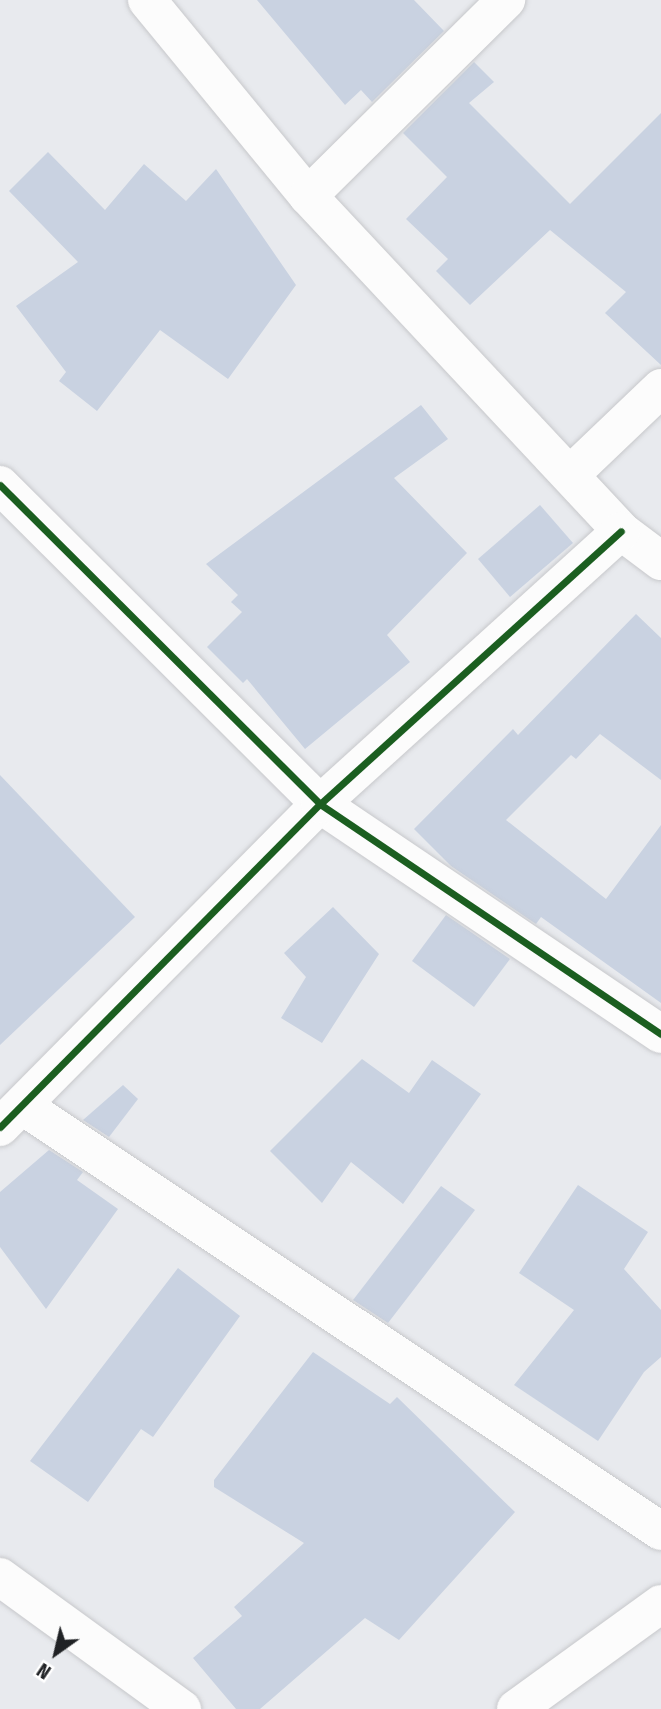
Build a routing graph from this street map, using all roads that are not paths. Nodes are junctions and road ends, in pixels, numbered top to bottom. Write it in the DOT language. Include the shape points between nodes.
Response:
graph roads {
  1 [pos="147,0"];
  2 [pos="506,0"];
  3 [pos="308,196"];
  4 [pos="661,388"];
  5 [pos="570,475"];
  6 [pos="0,485"];
  7 [pos="621,531"];
  8 [pos="661,561"];
  9 [pos="320,804"];
  10 [pos="661,1034"];
  11 [pos="12,1117"];
  12 [pos="661,1531"];
  13 [pos="0,1577"];
  14 [pos="661,1604"];
  15 [pos="182,1709"];
  16 [pos="516,1709"];
  1 -- 3 [label="street"];
  2 -- 3 [label="street"];
  3 -- 5 [label="street"];
  4 -- 5 [label="street"];
  5 -- 7 [label="street"];
  6 -- 9 [label="street"];
  7 -- 8 [label="street"];
  7 -- 9 [label="street"];
  9 -- 10 [label="street"];
  9 -- 11 [label="street"];
  11 -- 12 [label="street"];
  13 -- 15 [label="street"];
  14 -- 16 [label="street"];
}
